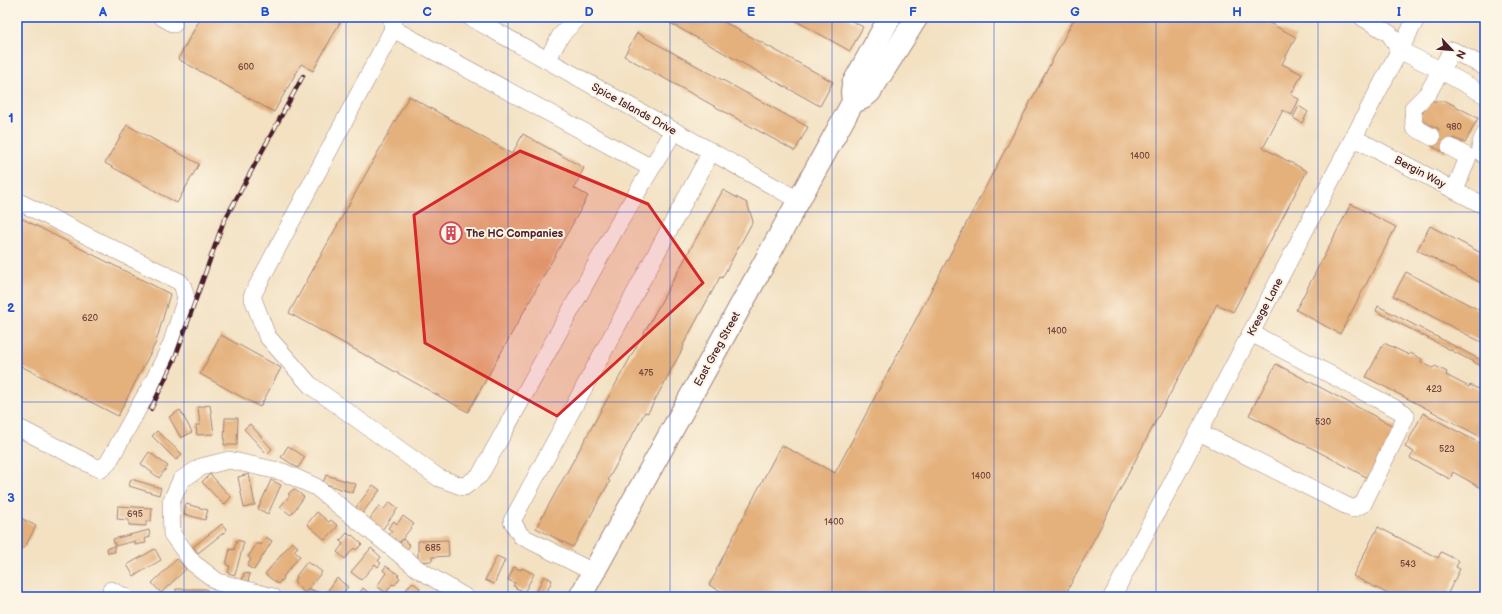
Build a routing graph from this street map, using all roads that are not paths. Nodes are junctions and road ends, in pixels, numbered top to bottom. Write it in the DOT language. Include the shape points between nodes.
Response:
graph roads {
  1 [pos="470,17"];
  2 [pos="579,17"];
  3 [pos="890,17"];
  4 [pos="907,17"];
  5 [pos="917,17"];
  6 [pos="1417,17"];
  7 [pos="1370,19"];
  8 [pos="394,23"];
  9 [pos="495,23"];
  10 [pos="900,45"];
  11 [pos="1399,50"];
  12 [pos="547,60"];
  13 [pos="1485,67"];
  14 [pos="1440,70"];
  15 [pos="1485,95"];
  16 [pos="853,102"];
  17 [pos="674,132"];
  18 [pos="1485,134"];
  19 [pos="1432,137"];
  20 [pos="1354,138"];
  21 [pos="1450,147"];
  22 [pos="711,152"];
  23 [pos="1485,156"];
  24 [pos="654,164"];
  25 [pos="1455,190"];
  26 [pos="798,200"];
  27 [pos="17,201"];
  28 [pos="1485,206"];
  29 [pos="1251,333"];
  30 [pos="17,427"];
  31 [pos="1199,432"];
  32 [pos="593,572"];
  33 [pos="273,597"];
  34 [pos="465,597"];
  35 [pos="580,597"];
  36 [pos="1112,597"];
  1 -- 9 [label="street, Spice Islands Drive"];
  2 -- 12 [label="street" via="561,35"];
  3 -- 16 [label="main road, East Greg Street" via="853,84"];
  4 -- 10 [label="main road"];
  5 -- 10 [label="main road"];
  6 -- 11 [label="street, Kresge Lane"];
  7 -- 11 [label="street" via="1390,34"];
  8 -- 24 [label="street" via="646,165"];
  8 -- 24 [label="street" via="252,296 267,336 310,385 439,478 464,487 480,475"];
  9 -- 12 [label="street, Spice Islands Drive"];
  10 -- 16 [label="main road" via="870,92"];
  11 -- 14 [label="street"];
  11 -- 20 [label="street, Kresge Lane"];
  12 -- 17 [label="street, Spice Islands Drive"];
  13 -- 14 [label="street" via="1452,50"];
  14 -- 15 [label="street"];
  14 -- 19 [label="street" via="1428,93 1413,108 1414,127"];
  16 -- 26 [label="main road, East Greg Street"];
  17 -- 22 [label="street, Spice Islands Drive"];
  17 -- 24 [label="street"];
  18 -- 23 [label="street" via="1480,143"];
  20 -- 25 [label="street, Bergin Way"];
  20 -- 29 [label="street, Kresge Lane"];
  21 -- 25 [label="street" via="1468,157"];
  22 -- 26 [label="street, Spice Islands Drive"];
  22 -- 32 [label="street" via="512,520 521,536"];
  25 -- 28 [label="street, Bergin Way"];
  26 -- 32 [label="main road, East Greg Street"];
  27 -- 30 [label="street" via="180,282 186,298 171,345 108,464 101,469 93,466"];
  29 -- 31 [label="street, Kresge Lane"];
  29 -- 31 [label="street" via="1406,416 1363,504 1352,509"];
  31 -- 36 [label="street, Kresge Lane"];
  32 -- 35 [label="main road, East Greg Street"];
  33 -- 34 [label="street" via="218,582 193,563 172,534 171,502 181,480 201,467 229,460 283,472 316,487 418,569"];
}
